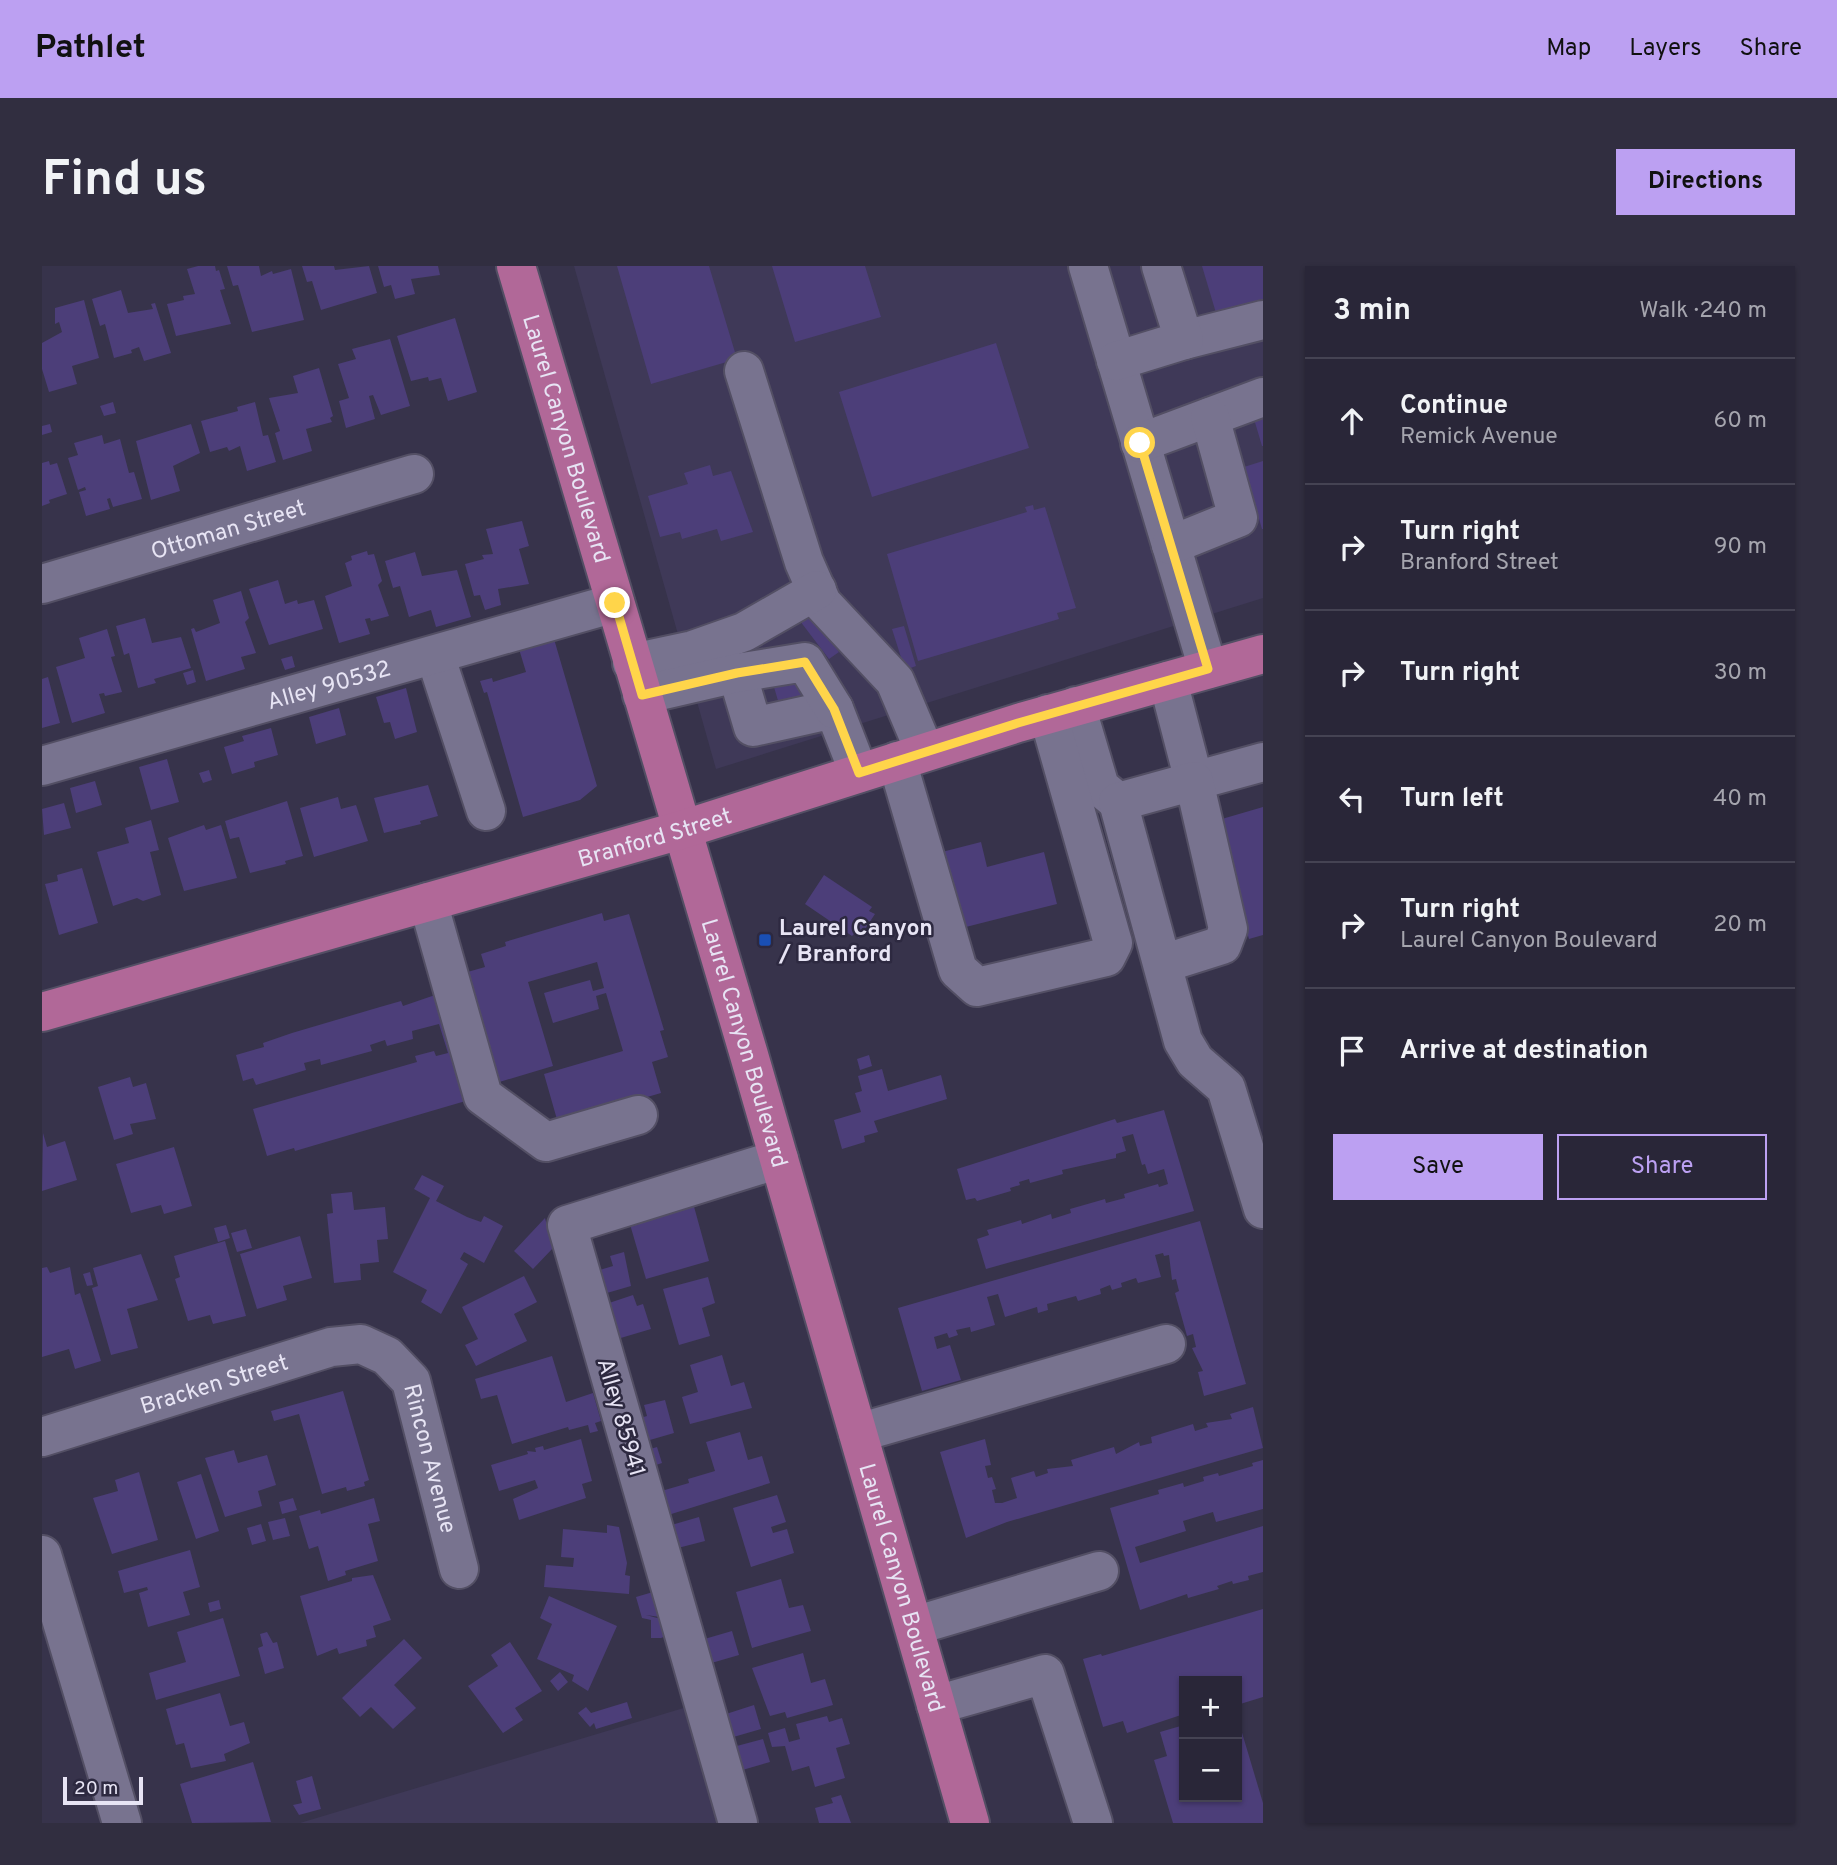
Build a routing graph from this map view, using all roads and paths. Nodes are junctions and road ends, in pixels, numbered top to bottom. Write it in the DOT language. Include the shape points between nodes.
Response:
graph roads {
  1 [pos="516,266"];
  2 [pos="1088,266"];
  3 [pos="1161,266"];
  4 [pos="1263,320"];
  5 [pos="1184,340"];
  6 [pos="1116,361"];
  7 [pos="744,371"];
  8 [pos="1263,397"];
  9 [pos="1210,417"];
  10 [pos="1140,443"];
  11 [pos="414,474"];
  12 [pos="1171,545"];
  13 [pos="42,584"];
  14 [pos="817,590"];
  15 [pos="615,603"];
  16 [pos="1263,654"];
  17 [pos="435,655"];
  18 [pos="1208,669"];
  19 [pos="737,673"];
  20 [pos="637,679"];
  21 [pos="1168,681"];
  22 [pos="834,709"];
  23 [pos="1062,710"];
  24 [pos="911,757"];
  25 [pos="1263,762"];
  26 [pos="42,766"];
  27 [pos="859,773"];
  28 [pos="1194,781"];
  29 [pos="1118,802"];
  30 [pos="486,811"];
  31 [pos="681,830"];
  32 [pos="428,902"];
  33 [pos="1162,964"];
  34 [pos="42,1012"];
  35 [pos="638,1115"];
  36 [pos="779,1159"];
  37 [pos="1263,1209"];
  38 [pos="1166,1344"];
  39 [pos="387,1356"];
  40 [pos="858,1433"];
  41 [pos="42,1437"];
  42 [pos="42,1555"];
  43 [pos="459,1569"];
  44 [pos="1099,1571"];
  45 [pos="914,1626"];
  46 [pos="936,1705"];
  47 [pos="122,1823"];
  48 [pos="738,1823"];
  49 [pos="971,1823"];
  50 [pos="1093,1823"];
  1 -- 15 [label="main road, Laurel Canyon Boulevard"];
  2 -- 6 [label="street"];
  3 -- 5 [label="street"];
  4 -- 5 [label="street"];
  5 -- 6 [label="street"];
  6 -- 10 [label="street"];
  7 -- 14 [label="street"];
  8 -- 9 [label="street"];
  9 -- 10 [label="street"];
  9 -- 12 [label="street" via="1238,518"];
  10 -- 12 [label="street"];
  11 -- 13 [label="street, Ottoman Street"];
  12 -- 18 [label="street"];
  14 -- 20 [label="street" via="744,632 693,650"];
  14 -- 24 [label="street" via="822,603 895,681"];
  15 -- 17 [label="street, Alley 90532"];
  15 -- 20 [label="main road, Laurel Canyon Boulevard"];
  16 -- 18 [label="main road, Branford Street"];
  17 -- 26 [label="street, Alley 90532"];
  17 -- 30 [label="street"];
  18 -- 21 [label="main road, Branford Street"];
  19 -- 20 [label="street"];
  19 -- 22 [label="street" via="805,662"];
  19 -- 22 [label="street" via="753,727"];
  20 -- 31 [label="main road, Laurel Canyon Boulevard"];
  21 -- 23 [label="main road, Branford Street"];
  21 -- 28 [label="street"];
  22 -- 27 [label="street"];
  23 -- 24 [label="main road, Branford Street"];
  23 -- 24 [label="street" via="1113,943 1106,957 977,987 966,979 958,970"];
  23 -- 29 [label="street" via="1100,788"];
  24 -- 27 [label="main road, Branford Street"];
  25 -- 28 [label="street"];
  27 -- 31 [label="main road, Branford Street"];
  28 -- 29 [label="street"];
  28 -- 33 [label="street" via="1228,929 1223,945"];
  29 -- 33 [label="street"];
  31 -- 32 [label="main road, Branford Street"];
  31 -- 36 [label="main road, Laurel Canyon Boulevard"];
  32 -- 34 [label="main road, Branford Street"];
  32 -- 35 [label="street" via="483,1096 546,1142"];
  33 -- 37 [label="street" via="1184,1041 1195,1061 1226,1088"];
  36 -- 40 [label="main road, Laurel Canyon Boulevard"];
  36 -- 48 [label="street, Alley 85941" via="568,1225"];
  38 -- 40 [label="street"];
  39 -- 41 [label="street, Bracken Street" via="361,1343 331,1347"];
  39 -- 43 [label="street, Rincon Avenue" via="411,1381"];
  40 -- 45 [label="main road, Laurel Canyon Boulevard"];
  42 -- 47 [label="street"];
  44 -- 45 [label="street"];
  45 -- 46 [label="main road, Laurel Canyon Boulevard"];
  46 -- 49 [label="main road, Laurel Canyon Boulevard"];
  46 -- 50 [label="street" via="1045,1674"];
}
